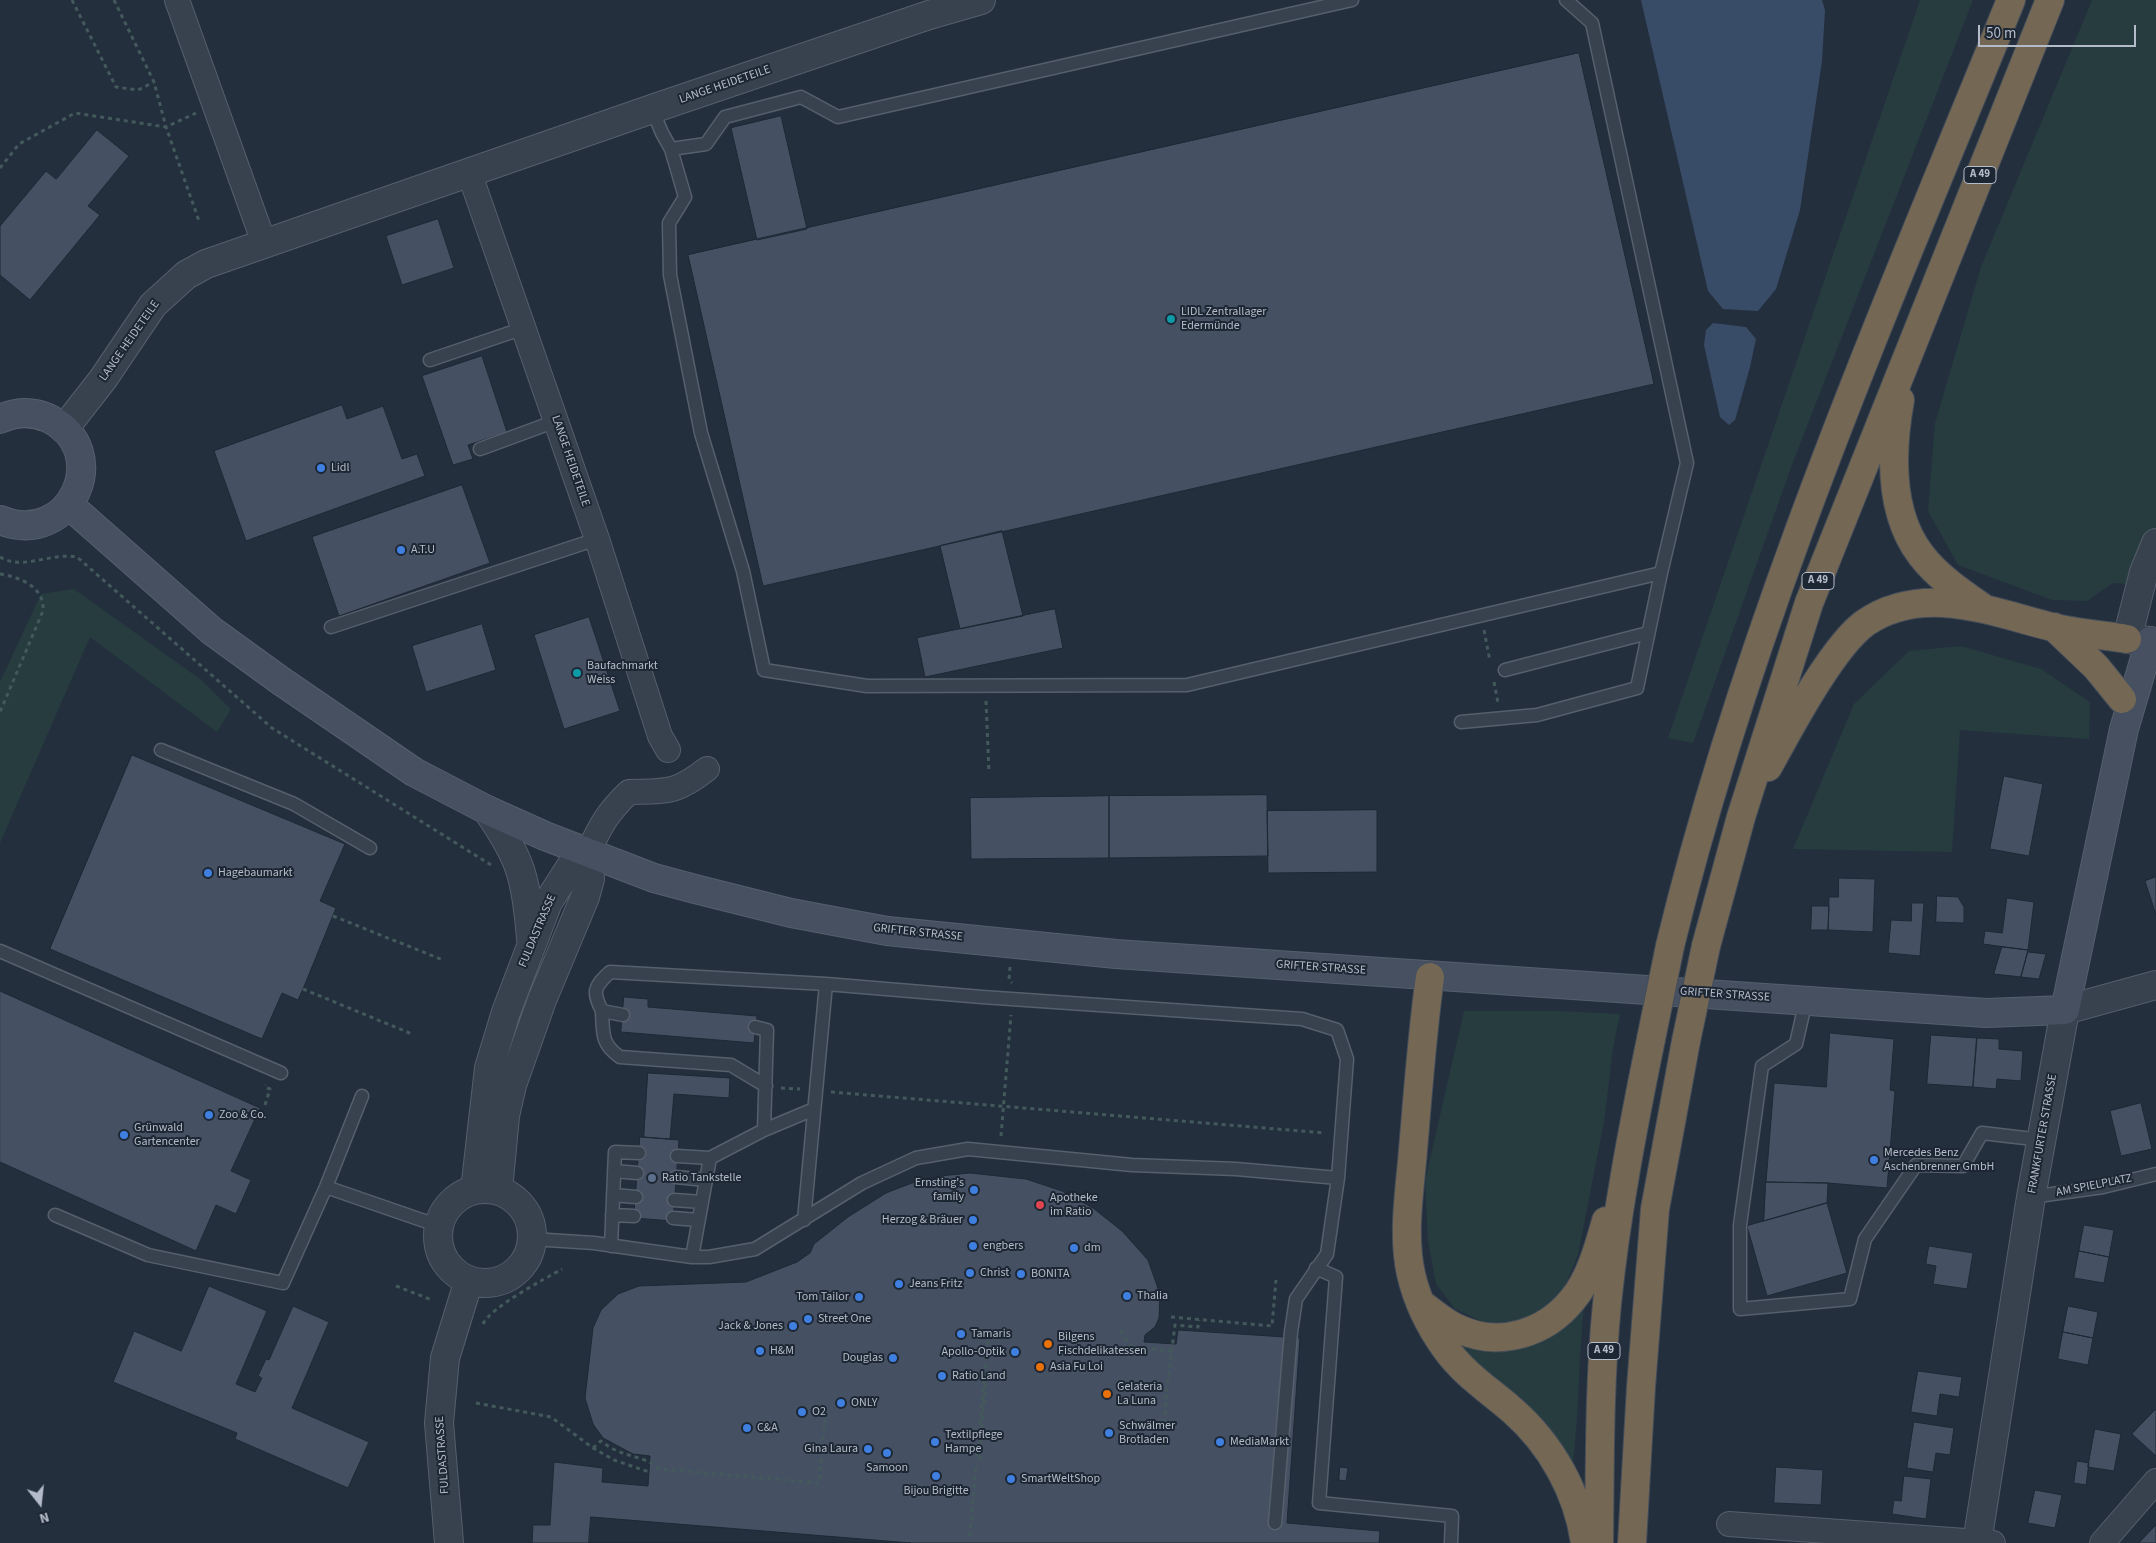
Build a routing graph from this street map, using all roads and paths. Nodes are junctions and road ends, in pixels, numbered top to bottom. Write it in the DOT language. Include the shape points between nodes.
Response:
graph roads {
  1 [pos="72,0"];
  2 [pos="114,0"];
  3 [pos="177,0"];
  4 [pos="981,0"];
  5 [pos="1352,0"];
  6 [pos="1566,0"];
  7 [pos="2011,0"];
  8 [pos="2050,0"];
  9 [pos="154,82"];
  10 [pos="215,105"];
  11 [pos="652,109"];
  12 [pos="166,127"];
  13 [pos="671,149"];
  14 [pos="0,168"];
  15 [pos="470,172"];
  16 [pos="199,221"];
  17 [pos="264,243"];
  18 [pos="524,328"];
  19 [pos="1909,350"];
  20 [pos="430,360"];
  21 [pos="0,419"];
  22 [pos="556,421"];
  23 [pos="64,429"];
  24 [pos="480,450"];
  25 [pos="69,505"];
  26 [pos="0,520"];
  27 [pos="597,539"];
  28 [pos="2156,543"];
  29 [pos="0,557"];
  30 [pos="2156,565"];
  31 [pos="1661,573"];
  32 [pos="0,574"];
  33 [pos="1982,607"];
  34 [pos="331,627"];
  35 [pos="2054,627"];
  36 [pos="1648,633"];
  37 [pos="2144,640"];
  38 [pos="1505,670"];
  39 [pos="986,686"];
  40 [pos="2122,700"];
  41 [pos="0,712"];
  42 [pos="1461,722"];
  43 [pos="2124,729"];
  44 [pos="161,750"];
  45 [pos="668,750"];
  46 [pos="707,769"];
  47 [pos="989,773"];
  48 [pos="488,810"];
  49 [pos="1741,817"];
  50 [pos="370,848"];
  51 [pos="588,853"];
  52 [pos="492,866"];
  53 [pos="333,916"];
  54 [pos="531,945"];
  55 [pos="0,951"];
  56 [pos="443,960"];
  57 [pos="1430,977"];
  58 [pos="826,984"];
  59 [pos="2156,985"];
  60 [pos="303,989"];
  61 [pos="1013,999"];
  62 [pos="1806,1000"];
  63 [pos="2065,1010"];
  64 [pos="602,1011"];
  65 [pos="623,1015"];
  66 [pos="756,1027"];
  67 [pos="412,1034"];
  68 [pos="281,1073"];
  69 [pos="766,1086"];
  70 [pos="816,1091"];
  71 [pos="362,1096"];
  72 [pos="1003,1106"];
  73 [pos="814,1109"];
  74 [pos="764,1130"];
  75 [pos="1342,1134"];
  76 [pos="2042,1140"];
  77 [pos="999,1152"];
  78 [pos="639,1154"];
  79 [pos="677,1156"];
  80 [pos="710,1158"];
  81 [pos="1626,1160"];
  82 [pos="614,1171"];
  83 [pos="638,1173"];
  84 [pos="2156,1174"];
  85 [pos="676,1177"];
  86 [pos="1338,1178"];
  87 [pos="706,1180"];
  88 [pos="326,1187"];
  89 [pos="486,1190"];
  90 [pos="613,1195"];
  91 [pos="636,1197"];
  92 [pos="2031,1197"];
  93 [pos="674,1200"];
  94 [pos="702,1202"];
  95 [pos="612,1214"];
  96 [pos="55,1215"];
  97 [pos="634,1216"];
  98 [pos="673,1218"];
  99 [pos="698,1220"];
  100 [pos="804,1220"];
  101 [pos="439,1226"];
  102 [pos="532,1239"];
  103 [pos="611,1246"];
  104 [pos="692,1257"];
  105 [pos="1316,1268"];
  106 [pos="562,1269"];
  107 [pos="470,1280"];
  108 [pos="1276,1280"];
  109 [pos="396,1286"];
  110 [pos="432,1300"];
  111 [pos="1421,1303"];
  112 [pos="1171,1317"];
  113 [pos="1199,1320"];
  114 [pos="480,1329"];
  115 [pos="1120,1330"];
  116 [pos="988,1340"];
  117 [pos="989,1348"];
  118 [pos="1172,1351"];
  119 [pos="476,1403"];
  120 [pos="826,1411"];
  121 [pos="1164,1447"];
  122 [pos="593,1448"];
  123 [pos="976,1465"];
  124 [pos="649,1472"];
  125 [pos="2156,1481"];
  126 [pos="1275,1523"];
  127 [pos="1729,1524"];
  128 [pos="970,1536"];
  129 [pos="1982,1542"];
  130 [pos="449,1543"];
  131 [pos="1451,1543"];
  132 [pos="1585,1543"];
  133 [pos="1599,1543"];
  134 [pos="1632,1543"];
  135 [pos="2102,1543"];
  1 -- 9 [label="path" via="116,87 138,90"];
  2 -- 9 [label="path"];
  3 -- 10 [label="street"];
  4 -- 11 [label="street, LANGE HEIDETEILE"];
  5 -- 13 [label="lane" via="838,117 801,97 725,117 706,144"];
  6 -- 31 [label="lane" via="1592,23 1688,462"];
  7 -- 81 [label="highway, A 49, bridge" via="1887,307 1777,593 1741,699 1691,859"];
  8 -- 19 [label="highway, A 49"];
  9 -- 12 [label="path"];
  10 -- 12 [label="path"];
  10 -- 17 [label="street"];
  11 -- 13 [label="lane"];
  11 -- 15 [label="street, LANGE HEIDETEILE"];
  12 -- 14 [label="path" via="75,113 19,144"];
  12 -- 16 [label="path"];
  13 -- 39 [label="lane" via="685,198 669,223 670,275 701,433 743,571 764,670 867,686"];
  15 -- 17 [label="street, LANGE HEIDETEILE"];
  15 -- 18 [label="street, LANGE HEIDETEILE"];
  17 -- 23 [label="street, LANGE HEIDETEILE" via="206,264 169,289 153,305 99,385"];
  18 -- 20 [label="lane"];
  18 -- 22 [label="street, LANGE HEIDETEILE"];
  19 -- 33 [label="highway" via="1895,426 1896,491 1902,517 1909,536 1932,567"];
  19 -- 49 [label="highway, A 49" via="1809,603"];
  21 -- 23 [label="main road" via="20,413 32,414 55,421"];
  22 -- 24 [label="lane"];
  22 -- 27 [label="street, LANGE HEIDETEILE"];
  23 -- 25 [label="main road" via="78,449 82,472 78,489"];
  25 -- 26 [label="main road" via="36,525 22,526"];
  25 -- 48 [label="main road, GRIFTER STRASSE" via="212,630 280,681 414,772"];
  27 -- 34 [label="lane"];
  27 -- 45 [label="street, LANGE HEIDETEILE" via="660,736"];
  28 -- 37 [label="street" via="2144,572"];
  29 -- 52 [label="path" via="7,561 66,555 76,558 272,728"];
  30 -- 37 [label="street"];
  31 -- 36 [label="lane"];
  31 -- 39 [label="lane" via="1186,685"];
  32 -- 41 [label="path" via="25,581 38,590 44,603"];
  33 -- 35 [label="highway"];
  33 -- 49 [label="highway" via="1916,603 1885,613 1865,624 1831,662"];
  35 -- 37 [label="highway"];
  35 -- 40 [label="highway" via="2087,657"];
  36 -- 38 [label="lane"];
  36 -- 42 [label="lane" via="1637,688 1536,715"];
  37 -- 40 [label="main road, FRANKFURTER STRASSE"];
  37 -- 43 [label="main road, FRANKFURTER STRASSE"];
  39 -- 47 [label="path"];
  40 -- 43 [label="main road, FRANKFURTER STRASSE"];
  43 -- 63 [label="main road, FRANKFURTER STRASSE"];
  44 -- 50 [label="lane" via="294,804"];
  46 -- 51 [label="street" via="686,785 668,791 628,792 602,822"];
  48 -- 51 [label="main road, GRIFTER STRASSE"];
  48 -- 54 [label="street" via="518,860 527,893"];
  49 -- 134 [label="highway, A 49, bridge" via="1706,946 1655,1209"];
  51 -- 54 [label="street, FULDASTRASSE" via="571,866 548,902"];
  51 -- 57 [label="main road, GRIFTER STRASSE" via="654,878 695,889 791,913 887,931 1116,954"];
  51 -- 89 [label="street" via="590,879 585,897 542,1000 512,1085"];
  53 -- 56 [label="path"];
  54 -- 89 [label="street, FULDASTRASSE" via="489,1068"];
  55 -- 68 [label="lane"];
  57 -- 62 [label="main road, GRIFTER STRASSE"];
  57 -- 111 [label="highway" via="1408,1211 1410,1272"];
  58 -- 61 [label="lane"];
  58 -- 64 [label="lane" via="610,972 597,984 595,997"];
  58 -- 70 [label="lane"];
  59 -- 63 [label="street"];
  60 -- 67 [label="path"];
  61 -- 72 [label="path"];
  61 -- 75 [label="lane" via="1302,1019 1336,1030 1347,1059"];
  62 -- 63 [label="main road, GRIFTER STRASSE" via="1986,1013"];
  62 -- 76 [label="lane" via="1796,1044 1762,1066 1740,1225 1740,1309 1850,1299 1865,1239 1916,1165 1963,1166 1982,1133"];
  63 -- 76 [label="street, FRANKFURTER STRASSE"];
  64 -- 65 [label="lane"];
  64 -- 69 [label="lane" via="603,1037 610,1050 620,1057 731,1065"];
  66 -- 69 [label="lane" via="767,1030"];
  69 -- 70 [label="path"];
  69 -- 74 [label="lane"];
  70 -- 72 [label="path"];
  70 -- 73 [label="lane"];
  71 -- 88 [label="lane"];
  72 -- 75 [label="path"];
  72 -- 77 [label="path"];
  73 -- 74 [label="lane"];
  73 -- 100 [label="lane"];
  74 -- 80 [label="lane"];
  75 -- 86 [label="lane"];
  76 -- 92 [label="street, FRANKFURTER STRASSE"];
  77 -- 86 [label="lane" via="1132,1165"];
  77 -- 100 [label="lane" via="968,1149 916,1158 862,1182"];
  78 -- 82 [label="lane" via="615,1152"];
  79 -- 80 [label="lane"];
  80 -- 87 [label="lane"];
  81 -- 111 [label="highway" via="1586,1276 1574,1298 1553,1319 1526,1333 1491,1337 1460,1330"];
  81 -- 133 [label="highway, A 49" via="1607,1305 1600,1420"];
  82 -- 83 [label="lane"];
  82 -- 90 [label="lane"];
  84 -- 92 [label="lane, AM SPIELPLATZ"];
  85 -- 87 [label="lane"];
  86 -- 105 [label="lane" via="1327,1254"];
  87 -- 94 [label="lane"];
  88 -- 96 [label="lane" via="283,1283 148,1255"];
  88 -- 101 [label="lane"];
  89 -- 101 [label="street" via="462,1194 451,1203"];
  89 -- 102 [label="street" via="510,1195 528,1214"];
  90 -- 91 [label="lane"];
  90 -- 95 [label="lane"];
  92 -- 129 [label="street, FRANKFURTER STRASSE"];
  93 -- 94 [label="lane"];
  94 -- 99 [label="lane"];
  95 -- 97 [label="lane"];
  95 -- 103 [label="lane"];
  98 -- 99 [label="lane"];
  99 -- 104 [label="lane"];
  100 -- 104 [label="lane" via="755,1249"];
  101 -- 107 [label="street" via="441,1253 457,1274"];
  102 -- 103 [label="lane"];
  102 -- 107 [label="street" via="522,1266 511,1275 484,1283"];
  103 -- 104 [label="lane"];
  105 -- 126 [label="lane" via="1296,1299"];
  105 -- 131 [label="lane" via="1336,1277 1319,1503 1452,1516"];
  106 -- 114 [label="path" via="486,1317"];
  107 -- 130 [label="street, FULDASTRASSE" via="445,1358 439,1423"];
  108 -- 113 [label="path" via="1272,1326"];
  109 -- 110 [label="path"];
  111 -- 132 [label="highway" via="1446,1348 1458,1362 1514,1411 1543,1442 1570,1485"];
  112 -- 113 [label="path"];
  113 -- 118 [label="path" via="1198,1327 1175,1325"];
  115 -- 118 [label="path" via="1132,1347"];
  116 -- 117 [label="path" via="978,1458"];
  118 -- 121 [label="path"];
  119 -- 122 [label="path" via="551,1417"];
  120 -- 122 [label="path" via="819,1483 660,1469 650,1460 627,1456 601,1441"];
  122 -- 124 [label="path" via="626,1466"];
  123 -- 128 [label="path"];
  125 -- 135 [label="street"];
  127 -- 129 [label="street"];
}
